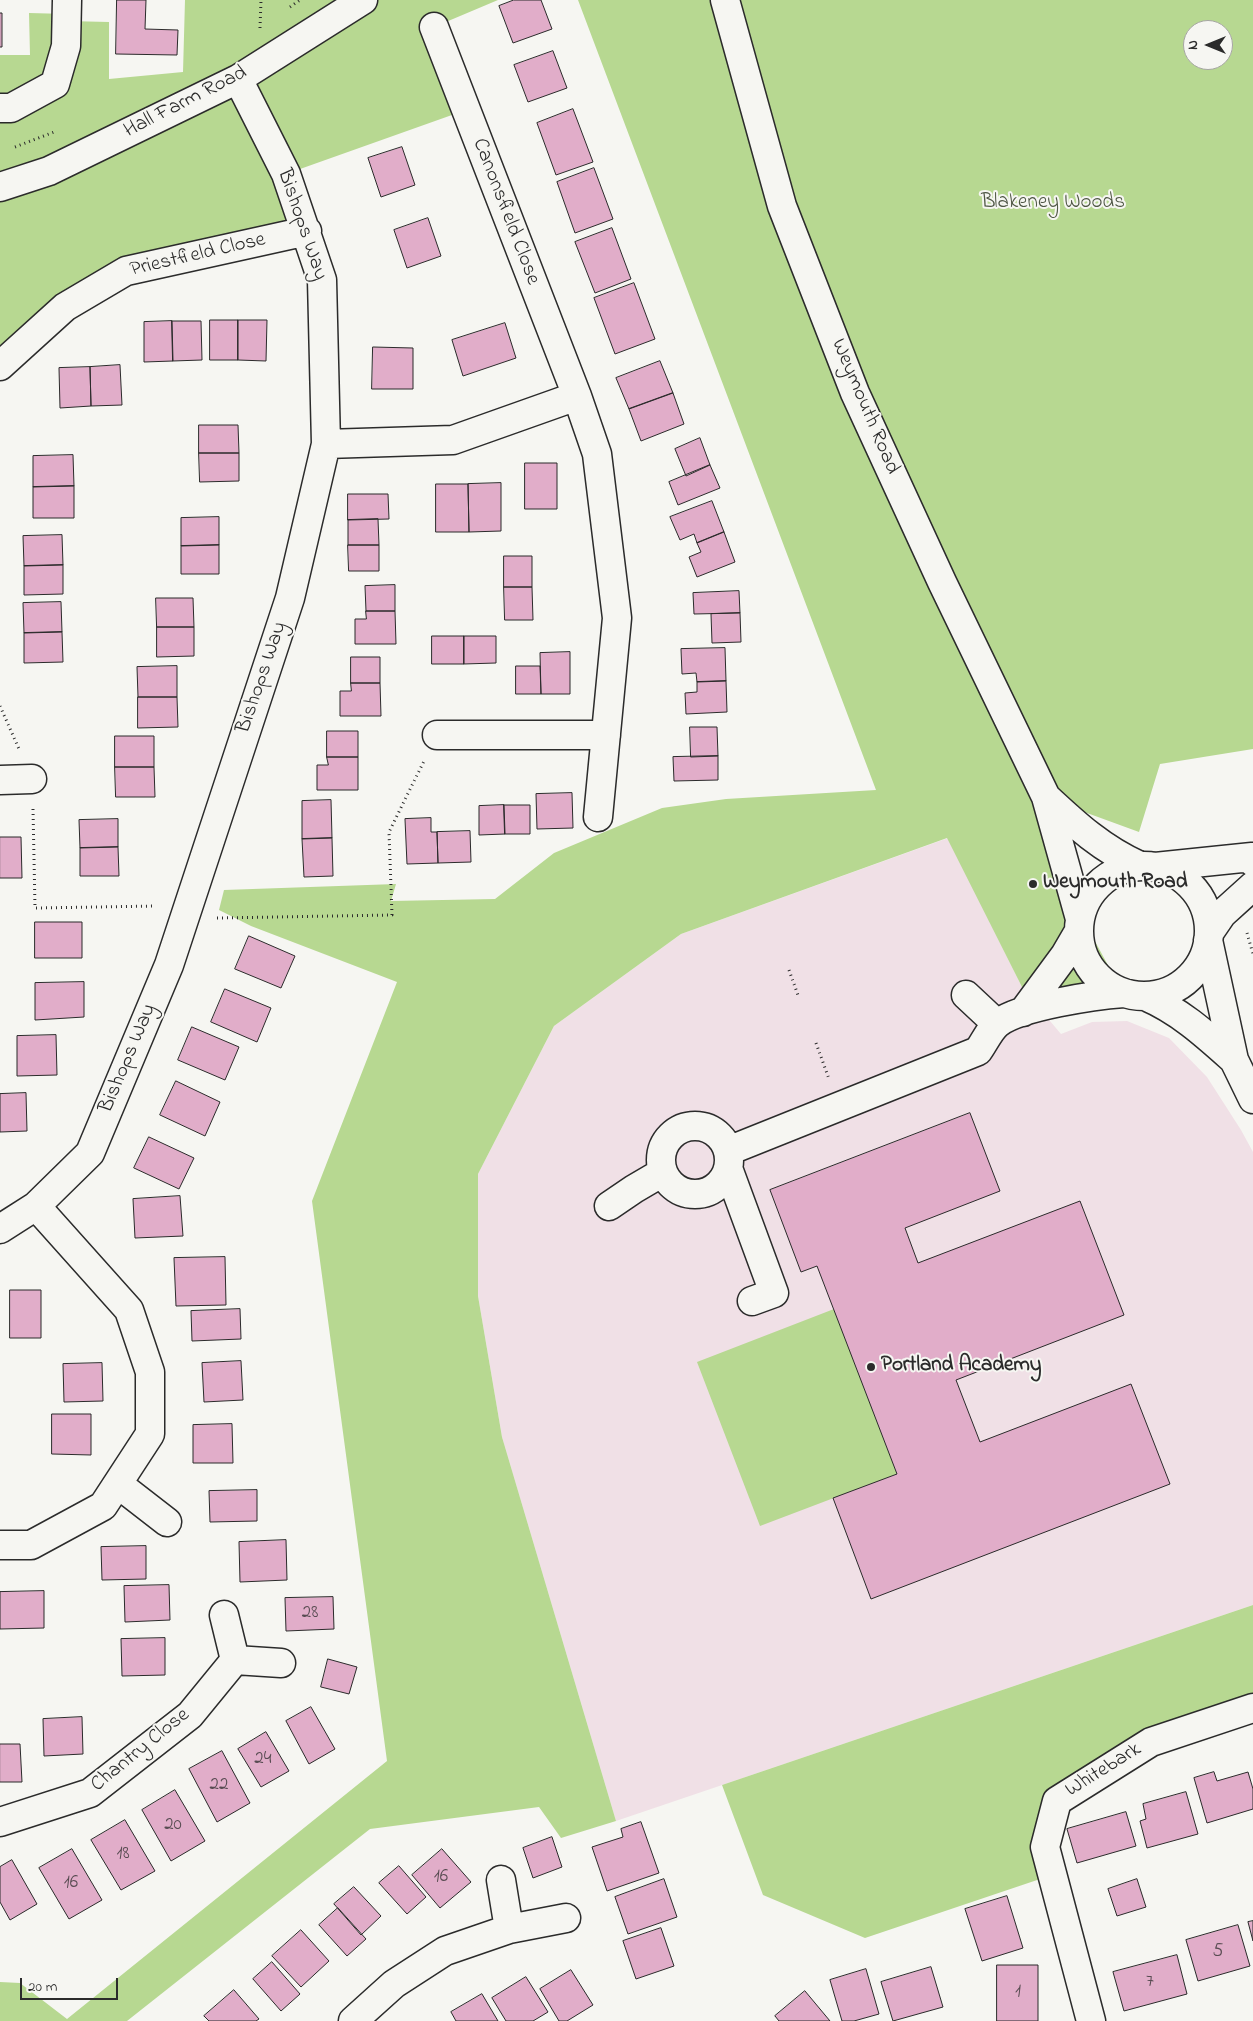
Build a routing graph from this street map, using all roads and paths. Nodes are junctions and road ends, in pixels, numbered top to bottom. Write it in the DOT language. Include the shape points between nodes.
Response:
graph roads {
  1 [pos="67,0"];
  2 [pos="261,0"];
  3 [pos="363,0"];
  4 [pos="726,0"];
  5 [pos="434,27"];
  6 [pos="260,28"];
  7 [pos="238,79"];
  8 [pos="0,108"];
  9 [pos="0,187"];
  10 [pos="307,231"];
  11 [pos="0,366"];
  12 [pos="578,396"];
  13 [pos="326,444"];
  14 [pos="0,706"];
  15 [pos="606,734"];
  16 [pos="437,735"];
  17 [pos="32,779"];
  18 [pos="0,780"];
  19 [pos="1046,798"];
  20 [pos="598,817"];
  21 [pos="1253,862"];
  22 [pos="1147,866"];
  23 [pos="1253,886"];
  24 [pos="186,912"];
  25 [pos="1079,925"];
  26 [pos="1209,937"];
  27 [pos="789,970"];
  28 [pos="966,995"];
  29 [pos="1134,995"];
  30 [pos="799,998"];
  31 [pos="1023,1012"];
  32 [pos="997,1024"];
  33 [pos="816,1043"];
  34 [pos="1234,1060"];
  35 [pos="831,1084"];
  36 [pos="1253,1099"];
  37 [pos="728,1160"];
  38 [pos="663,1172"];
  39 [pos="36,1206"];
  40 [pos="609,1206"];
  41 [pos="0,1229"];
  42 [pos="752,1301"];
  43 [pos="118,1484"];
  44 [pos="167,1522"];
  45 [pos="0,1546"];
  46 [pos="224,1616"];
  47 [pos="235,1660"];
  48 [pos="281,1662"];
  49 [pos="1253,1708"];
  50 [pos="0,1822"];
  51 [pos="501,1880"];
  52 [pos="566,1918"];
  53 [pos="509,1929"];
  54 [pos="352,2021"];
  55 [pos="1091,2021"];
  1 -- 8 [label="street" via="66,46 54,84 11,108"];
  2 -- 6 [label="path"];
  3 -- 7 [label="street, Hall Farm Road"];
  4 -- 19 [label="street, Weymouth Road" via="782,206 855,393"];
  5 -- 12 [label="street, Canonsfield Close"];
  7 -- 9 [label="street, Hall Farm Road" via="49,171"];
  7 -- 10 [label="street, Bishops Way" via="286,174"];
  10 -- 11 [label="street, Priestfield Close" via="126,272 65,307"];
  10 -- 13 [label="street, Bishops Way" via="322,280"];
  12 -- 13 [label="street" via="453,440"];
  12 -- 15 [label="street, Canonsfield Close" via="597,454 617,618"];
  13 -- 24 [label="street, Bishops Way" via="290,598"];
  14 -- 17 [label="path"];
  15 -- 16 [label="street"];
  15 -- 20 [label="street, Canonsfield Close"];
  16 -- 24 [label="path" via="389,832 392,915"];
  17 -- 18 [label="street"];
  17 -- 24 [label="path" via="35,908"];
  19 -- 22 [label="street, Weymouth Road" via="1099,844 1119,856"];
  19 -- 25 [label="street, Weymouth Road"];
  21 -- 22 [label="street" via="1252,857"];
  22 -- 25 [label="street" via="1119,871 1101,882 1088,899"];
  22 -- 26 [label="street" via="1172,872 1187,882 1200,897 1207,915"];
  23 -- 26 [label="street" via="1222,914"];
  24 -- 39 [label="street, Bishops Way" via="169,965 90,1153"];
  25 -- 29 [label="street" via="1081,947 1097,976 1109,986"];
  25 -- 31 [label="street" via="1065,954"];
  26 -- 29 [label="street" via="1203,958 1193,974 1179,986 1163,994"];
  26 -- 34 [label="street"];
  27 -- 30 [label="path"];
  28 -- 32 [label="street"];
  29 -- 31 [label="street" via="1101,994"];
  29 -- 34 [label="street" via="1162,1004 1186,1019"];
  31 -- 32 [label="street"];
  32 -- 37 [label="street" via="978,1051"];
  33 -- 35 [label="path"];
  34 -- 36 [label="street"];
  37 -- 38 [label="street" via="723,1178 705,1192 684,1192 668,1181"];
  37 -- 38 [label="street" via="723,1142 709,1129 686,1128 666,1143 662,1152"];
  37 -- 42 [label="street" via="774,1293"];
  38 -- 40 [label="street"];
  39 -- 41 [label="street, Bishops Way"];
  39 -- 43 [label="street" via="128,1310 150,1372 150,1434"];
  43 -- 44 [label="street"];
  43 -- 45 [label="street" via="103,1506 31,1545"];
  46 -- 47 [label="street"];
  47 -- 48 [label="street"];
  47 -- 50 [label="street, Chantry Close" via="190,1715 90,1793"];
  49 -- 55 [label="street, Whitebark" via="1151,1742 1057,1801 1045,1847"];
  51 -- 53 [label="street"];
  52 -- 53 [label="street"];
  53 -- 54 [label="street" via="445,1951 394,1984"];
}
